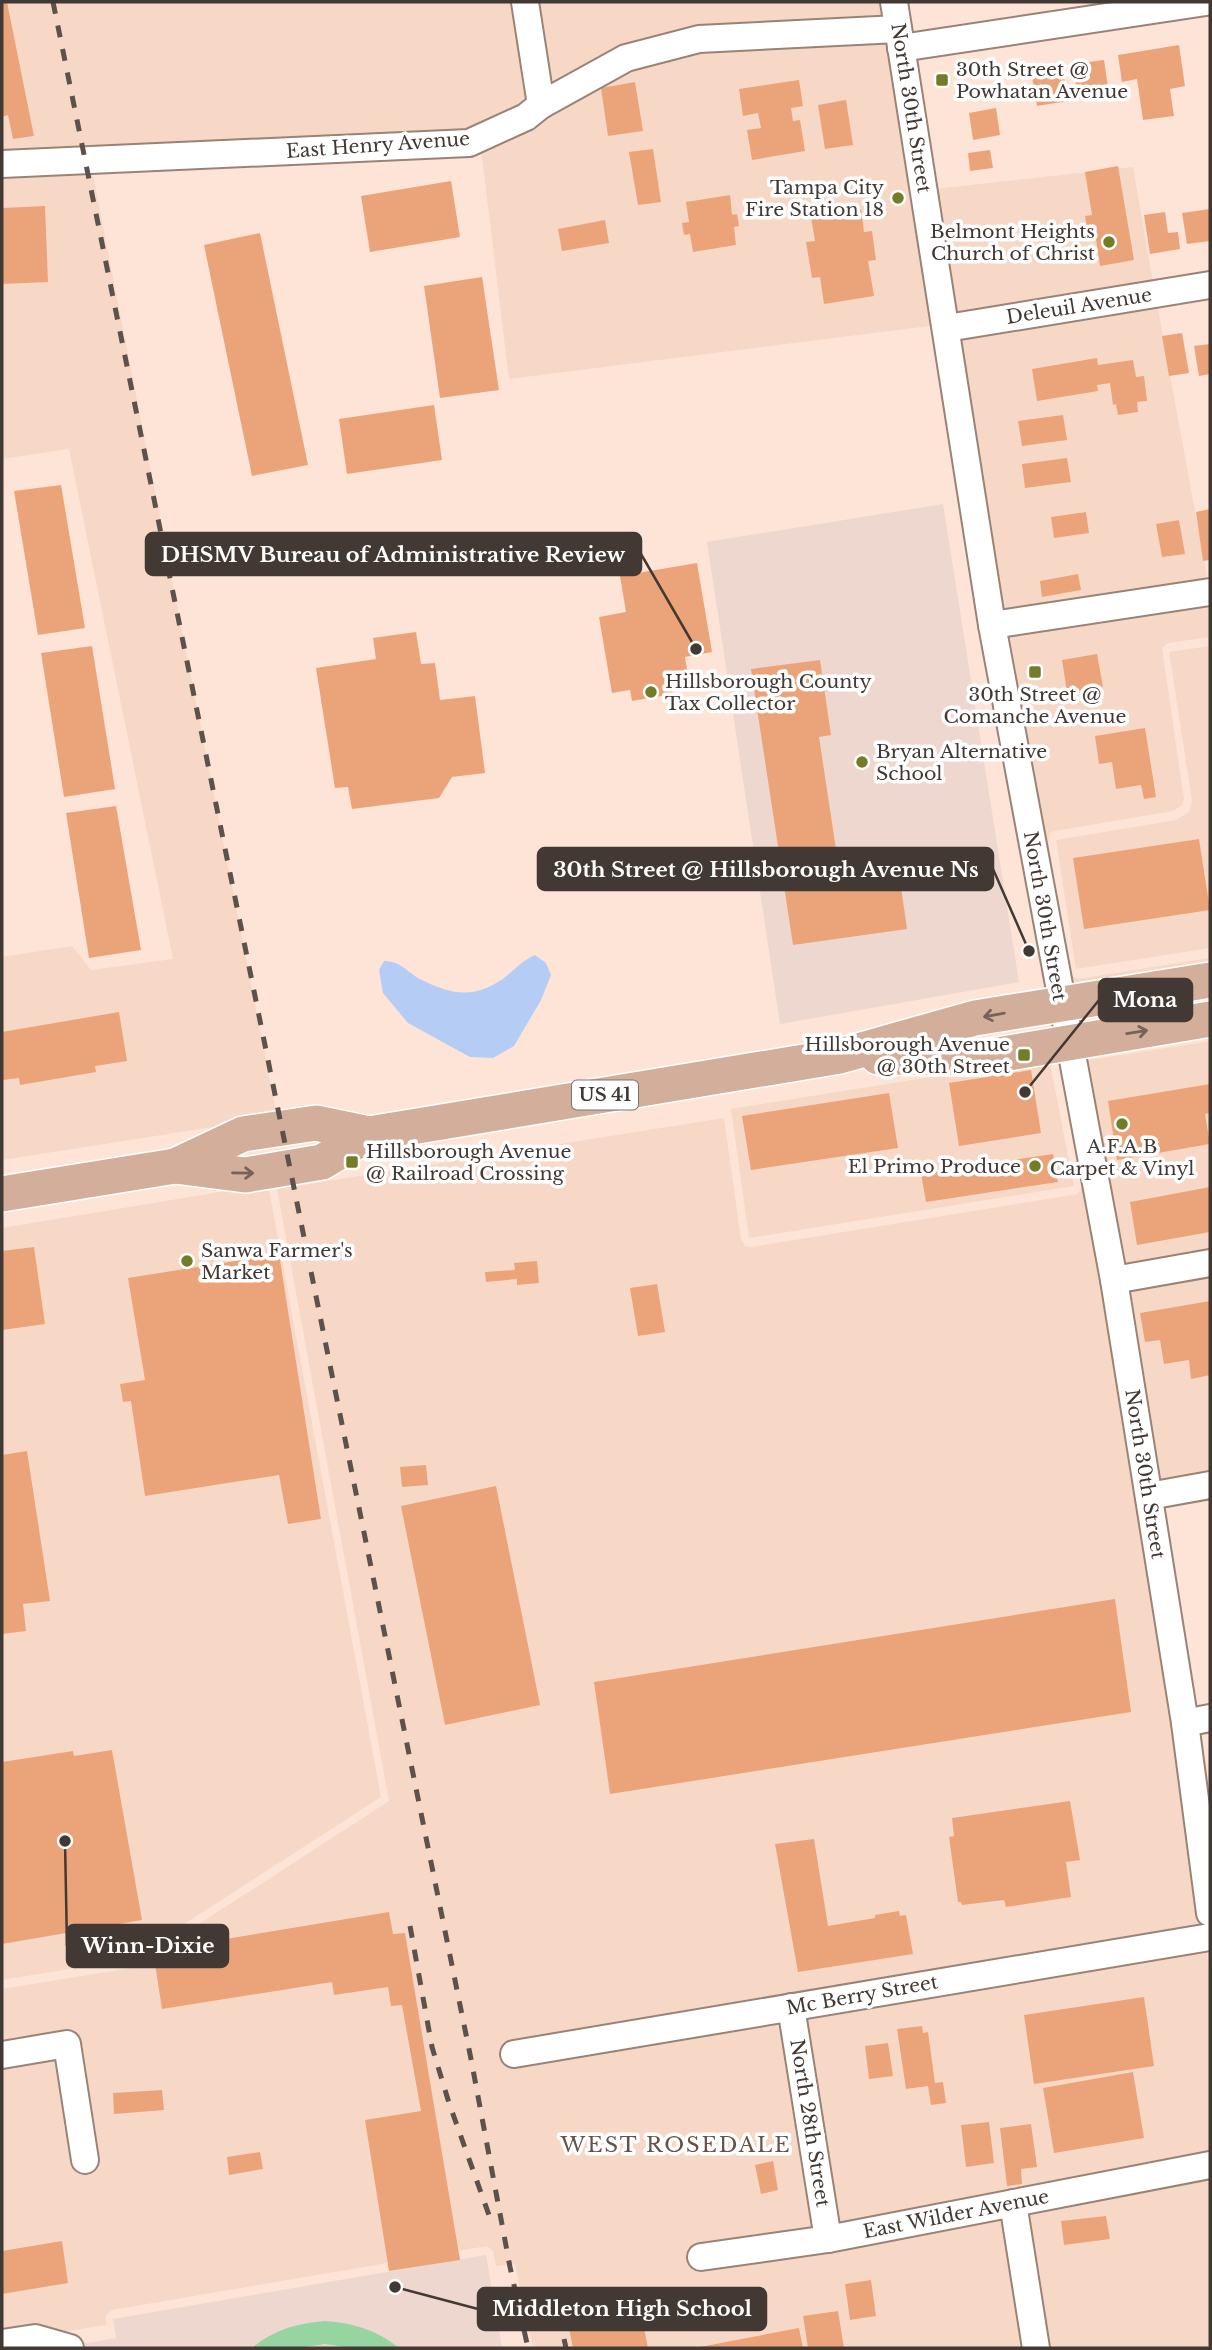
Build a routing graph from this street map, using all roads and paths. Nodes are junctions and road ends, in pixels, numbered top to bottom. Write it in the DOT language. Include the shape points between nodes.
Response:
graph roads {
  1 [pos="525,2"];
  2 [pos="894,2"];
  3 [pos="1206,2"];
  4 [pos="900,38"];
  5 [pos="541,105"];
  6 [pos="2,164"];
  7 [pos="1210,285"];
  8 [pos="947,328"];
  9 [pos="1210,592"];
  10 [pos="992,625"];
  11 [pos="1210,980"];
  12 [pos="1061,1003"];
  13 [pos="1210,1019"];
  14 [pos="1070,1043"];
  15 [pos="840,1056"];
  16 [pos="3,1192"];
  17 [pos="1210,1263"];
  18 [pos="1114,1280"];
  19 [pos="1210,1485"];
  20 [pos="1149,1496"];
  21 [pos="1197,1721"];
  22 [pos="1210,1913"];
  23 [pos="1210,1937"];
  24 [pos="791,2007"];
  25 [pos="2,2054"];
  26 [pos="514,2054"];
  27 [pos="85,2160"];
  28 [pos="1210,2165"];
  29 [pos="1013,2203"];
  30 [pos="828,2239"];
  31 [pos="701,2256"];
  32 [pos="2,2343"];
  33 [pos="69,2348"];
  34 [pos="1035,2348"];
  1 -- 5 [label="street"];
  2 -- 4 [label="street, North 30th Street"];
  3 -- 4 [label="street, East Henry Avenue"];
  4 -- 5 [label="street, East Henry Avenue" via="699,39 677,43 626,58"];
  4 -- 8 [label="street, North 30th Street"];
  5 -- 6 [label="street, East Henry Avenue" via="526,117 469,143"];
  7 -- 8 [label="street, Deleuil Avenue"];
  8 -- 10 [label="street, North 30th Street"];
  9 -- 10 [label="street"];
  10 -- 12 [label="street, North 30th Street"];
  11 -- 12 [label="main road, US 41"];
  12 -- 14 [label="street, North 30th Street"];
  12 -- 15 [label="main road, US 41, one-way" via="975,1018"];
  14 -- 13 [label="main road, US 41, one-way"];
  14 -- 15 [label="main road, US 41" via="979,1058"];
  14 -- 18 [label="street, North 30th Street"];
  15 -- 16 [label="main road, US 41" via="369,1134 322,1162 245,1175 175,1166"];
  17 -- 18 [label="street"];
  18 -- 20 [label="street, North 30th Street"];
  19 -- 20 [label="street"];
  20 -- 21 [label="street, North 30th Street"];
  21 -- 22 [label="street, North 30th Street"];
  23 -- 24 [label="street, Mc Berry Street"];
  24 -- 26 [label="street, Mc Berry Street"];
  24 -- 30 [label="street, North 28th Street"];
  25 -- 27 [label="street" via="67,2044"];
  28 -- 29 [label="street, East Wilder Avenue"];
  29 -- 30 [label="street, East Wilder Avenue"];
  29 -- 34 [label="street"];
  30 -- 31 [label="street, East Wilder Avenue"];
  32 -- 33 [label="street" via="34,2338"];
}
